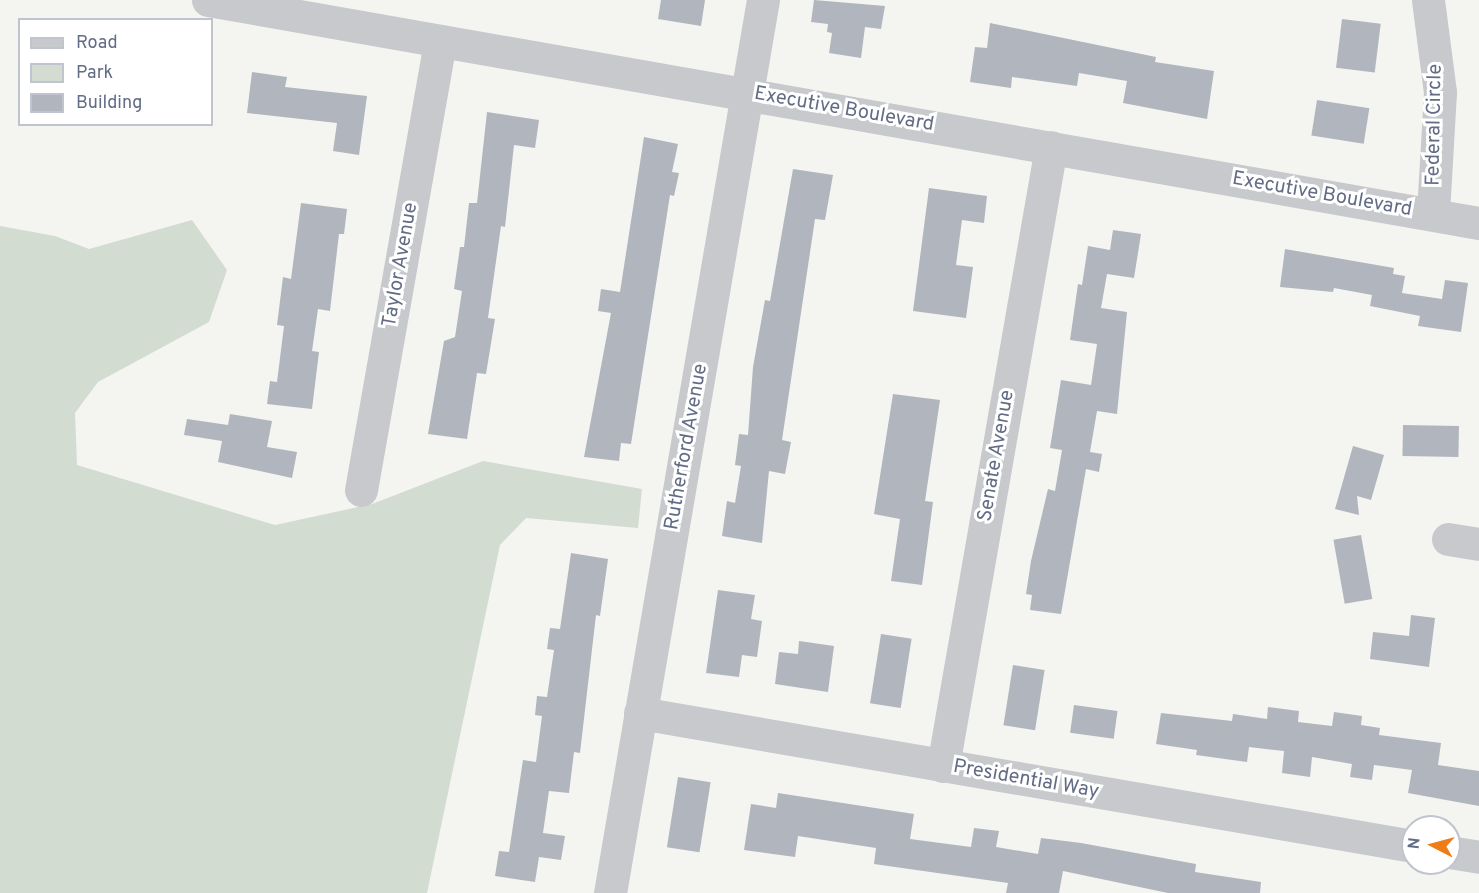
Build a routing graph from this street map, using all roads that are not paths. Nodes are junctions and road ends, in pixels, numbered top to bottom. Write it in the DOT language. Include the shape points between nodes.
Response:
graph roads {
  1 [pos="208,0"];
  2 [pos="763,0"];
  3 [pos="1428,0"];
  4 [pos="270,6"];
  5 [pos="440,41"];
  6 [pos="747,94"];
  7 [pos="1051,147"];
  8 [pos="1433,214"];
  9 [pos="1479,223"];
  10 [pos="362,490"];
  11 [pos="640,713"];
  12 [pos="943,766"];
  13 [pos="1401,844"];
  14 [pos="1461,854"];
  15 [pos="1479,857"];
  16 [pos="610,893"];
  1 -- 4 [label="street, Executive Boulevard"];
  2 -- 6 [label="street, Rutherford Avenue"];
  3 -- 8 [label="street, Federal Circle" via="1440,92"];
  4 -- 5 [label="street, Executive Boulevard"];
  5 -- 6 [label="street, Executive Boulevard"];
  5 -- 10 [label="street, Taylor Avenue"];
  6 -- 7 [label="street, Executive Boulevard"];
  6 -- 11 [label="street, Rutherford Avenue"];
  7 -- 8 [label="street, Executive Boulevard"];
  7 -- 12 [label="street, Senate Avenue"];
  8 -- 9 [label="street, Executive Boulevard"];
  11 -- 12 [label="street, Presidential Way"];
  11 -- 16 [label="street, Rutherford Avenue"];
  12 -- 13 [label="street, Presidential Way"];
  14 -- 15 [label="street"];
}
